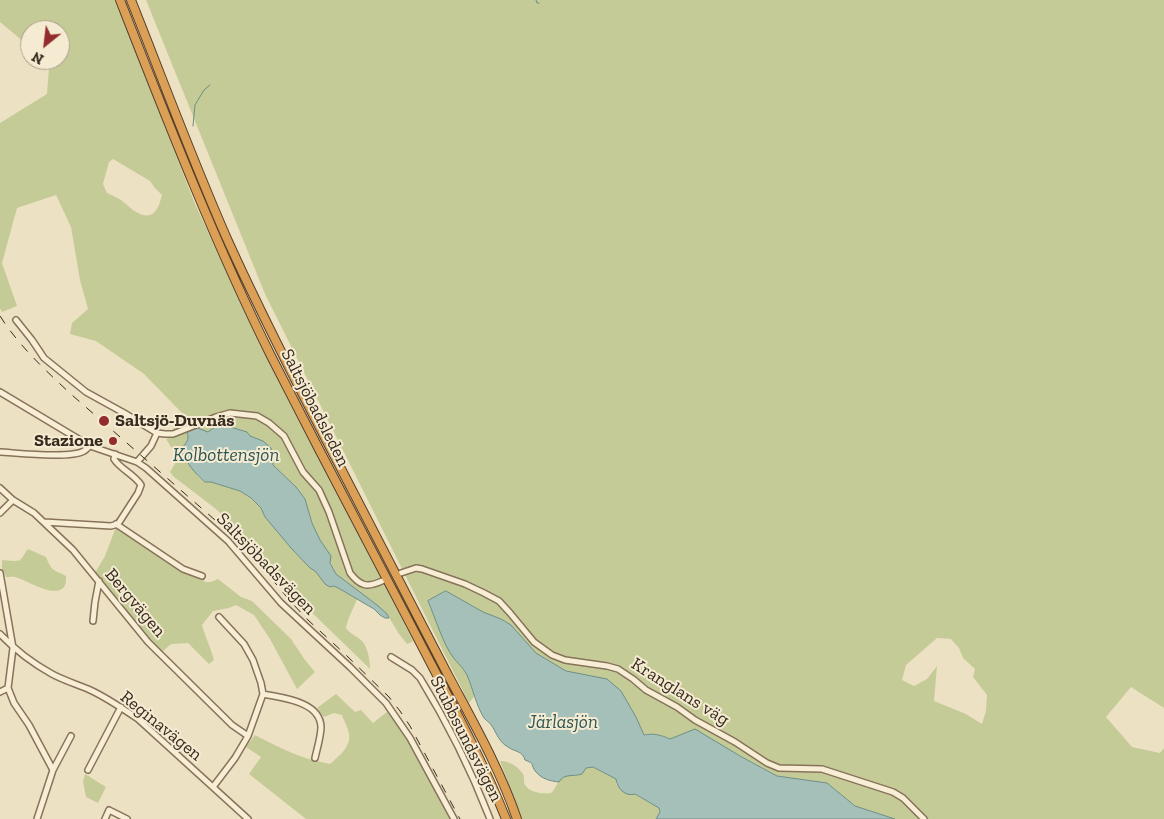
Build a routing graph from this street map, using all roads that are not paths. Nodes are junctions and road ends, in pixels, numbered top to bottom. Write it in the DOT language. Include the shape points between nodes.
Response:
graph roads {
  1 [pos="120,0"];
  2 [pos="132,0"];
  3 [pos="16,320"];
  4 [pos="0,392"];
  5 [pos="157,433"];
  6 [pos="90,446"];
  7 [pos="0,452"];
  8 [pos="115,454"];
  9 [pos="137,462"];
  10 [pos="0,488"];
  11 [pos="13,500"];
  12 [pos="0,512"];
  13 [pos="44,522"];
  14 [pos="116,524"];
  15 [pos="0,573"];
  16 [pos="401,573"];
  17 [pos="202,576"];
  18 [pos="99,581"];
  19 [pos="382,581"];
  20 [pos="219,616"];
  21 [pos="94,621"];
  22 [pos="0,634"];
  23 [pos="14,648"];
  24 [pos="391,657"];
  25 [pos="8,688"];
  26 [pos="0,692"];
  27 [pos="263,694"];
  28 [pos="121,707"];
  29 [pos="71,736"];
  30 [pos="248,736"];
  31 [pos="314,758"];
  32 [pos="53,770"];
  33 [pos="88,770"];
  34 [pos="213,787"];
  35 [pos="37,819"];
  36 [pos="105,819"];
  37 [pos="127,819"];
  38 [pos="248,819"];
  39 [pos="454,819"];
  40 [pos="490,819"];
  41 [pos="506,819"];
  42 [pos="517,819"];
  43 [pos="924,819"];
  1 -- 41 [label="highway, Saltsjöbadsleden" via="195,189 271,355 464,728"];
  2 -- 42 [label="highway, Saltsjöbadsleden" via="205,185 280,350 473,723"];
  3 -- 5 [label="street" via="44,358 86,392"];
  4 -- 6 [label="street, Saltsjöbadsvägen"];
  5 -- 9 [label="street"];
  5 -- 19 [label="street" via="173,434 230,413 257,416 269,423 284,436 303,472 319,490 350,573 364,585 372,586"];
  6 -- 7 [label="street" via="68,455"];
  6 -- 8 [label="street, Saltsjöbadsvägen"];
  8 -- 9 [label="street, Saltsjöbadsvägen"];
  8 -- 14 [label="street" via="116,462 140,485"];
  9 -- 39 [label="street, Saltsjöbadsvägen" via="228,541 281,603 386,703 410,738"];
  10 -- 11 [label="street, Bergvägen"];
  11 -- 12 [label="street"];
  11 -- 13 [label="street, Bergvägen"];
  13 -- 14 [label="street"];
  13 -- 18 [label="street, Bergvägen"];
  14 -- 17 [label="street" via="183,569"];
  15 -- 23 [label="street"];
  16 -- 43 [label="street, Kranglans väg" via="422,569 465,584 499,601 534,642 552,655 618,669 646,690 767,763 780,768 822,769 893,792"];
  18 -- 21 [label="street"];
  18 -- 30 [label="street, Bergvägen" via="148,642 232,725"];
  20 -- 27 [label="street" via="244,644 253,660"];
  22 -- 23 [label="street, Reginavägen"];
  23 -- 25 [label="street"];
  23 -- 28 [label="street, Reginavägen" via="53,675"];
  24 -- 40 [label="street, Stubbsundsvägen" via="420,678 465,761"];
  25 -- 26 [label="street"];
  25 -- 32 [label="street"];
  27 -- 30 [label="street"];
  27 -- 31 [label="street" via="302,703 318,715 321,726"];
  28 -- 33 [label="street"];
  28 -- 34 [label="street, Reginavägen"];
  29 -- 32 [label="street"];
  30 -- 34 [label="street"];
  32 -- 35 [label="street"];
  34 -- 38 [label="street, Reginavägen"];
  36 -- 37 [label="street" via="109,810"];
}
